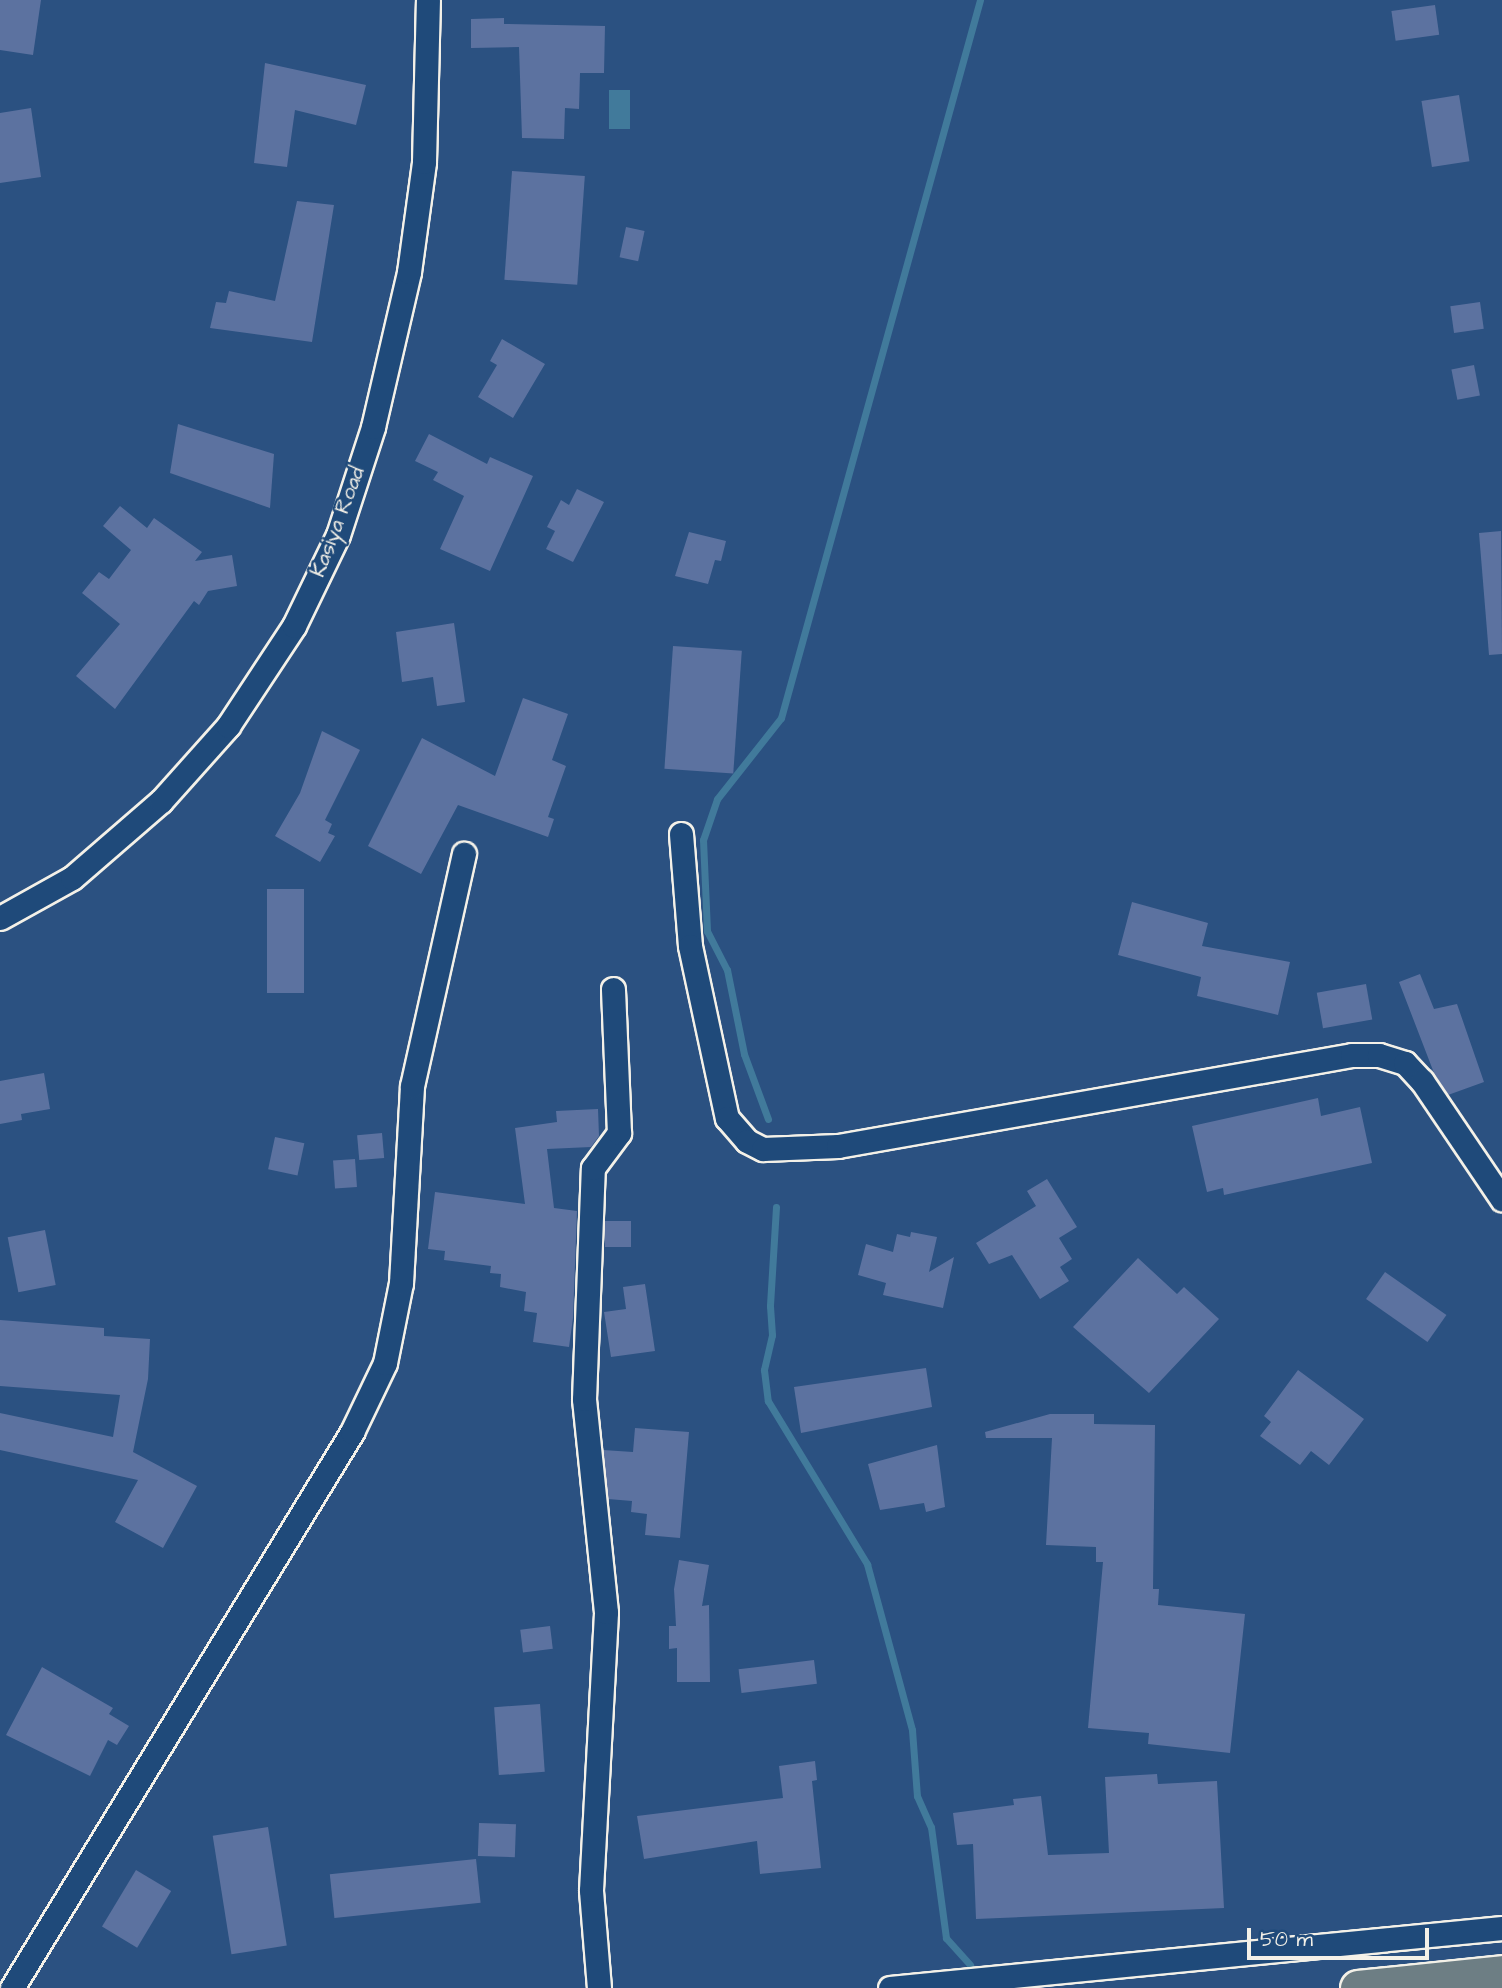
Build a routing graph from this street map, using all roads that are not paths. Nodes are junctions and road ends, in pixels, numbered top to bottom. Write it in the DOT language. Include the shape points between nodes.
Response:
graph roads {
  1 [pos="428,0"];
  2 [pos="681,834"];
  3 [pos="464,854"];
  4 [pos="0,918"];
  5 [pos="613,989"];
  6 [pos="1502,1199"];
  7 [pos="1502,1928"];
  8 [pos="1502,1973"];
  9 [pos="12,1988"];
  10 [pos="600,1988"];
  11 [pos="890,1988"];
  12 [pos="1358,1988"];
  1 -- 4 [label="street, Kasiya Road" via="424,162 409,272 373,427 338,535 294,626 228,726 161,801 72,878"];
  2 -- 6 [label="street" via="690,946 727,1118 747,1140 763,1149 838,1146 1339,1058 1379,1055 1405,1063 1422,1081"];
  3 -- 9 [label="street" via="412,1086 401,1283 385,1363 352,1432"];
  5 -- 10 [label="street" via="619,1133 593,1168 584,1399 606,1612 591,1890"];
  7 -- 11 [label="street"];
  8 -- 12 [label="main road"];
}
